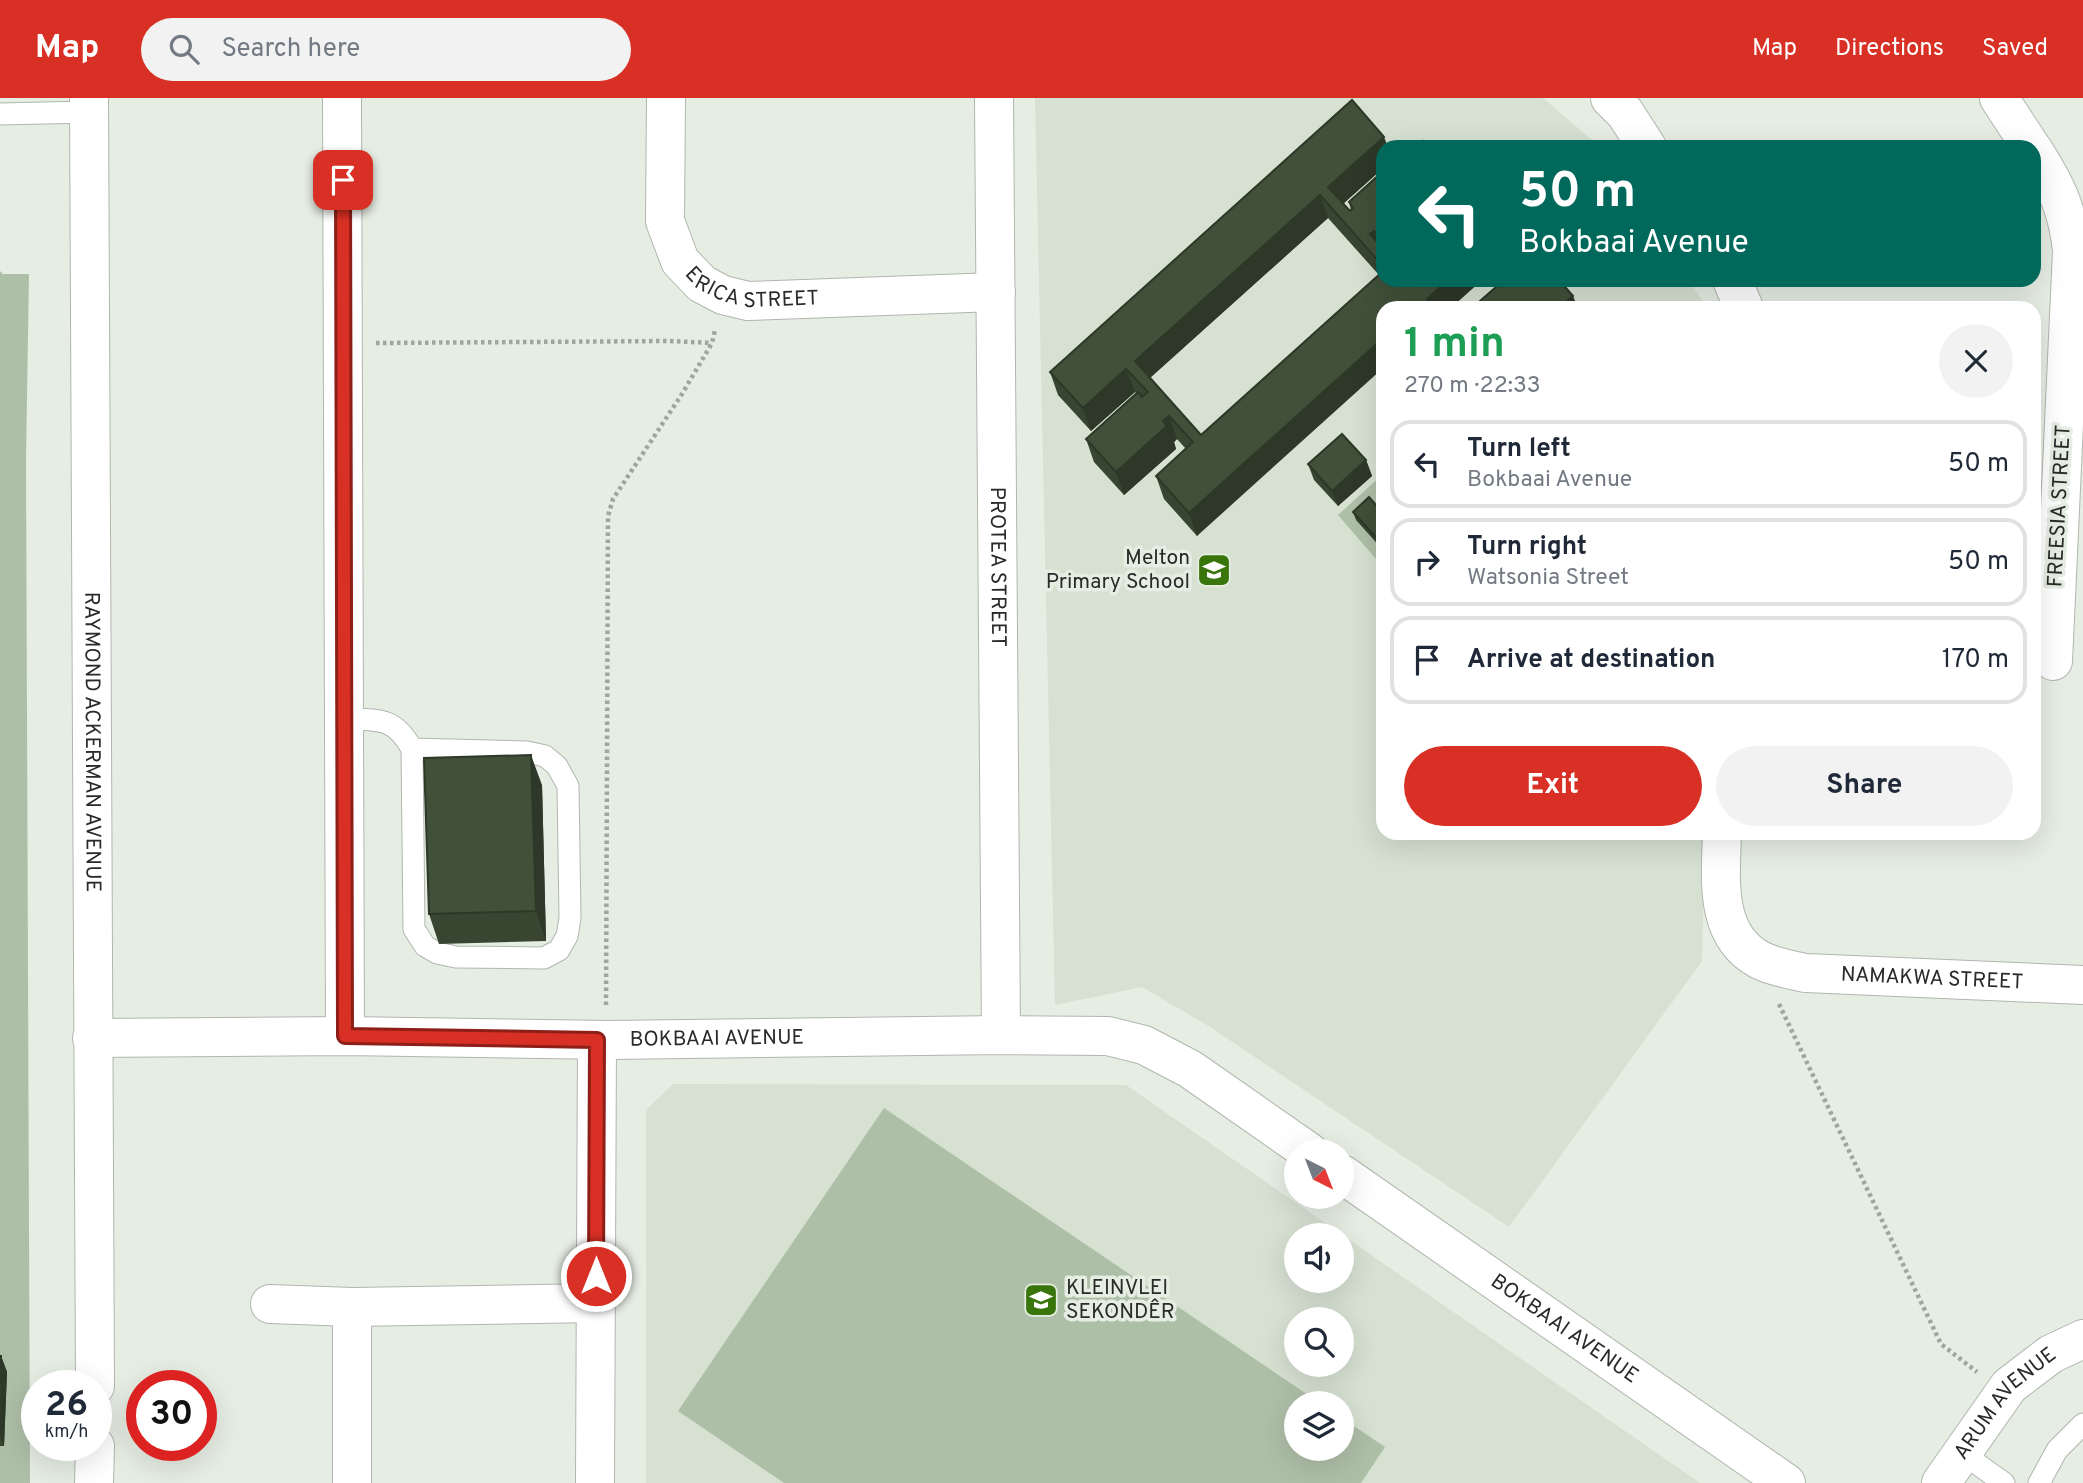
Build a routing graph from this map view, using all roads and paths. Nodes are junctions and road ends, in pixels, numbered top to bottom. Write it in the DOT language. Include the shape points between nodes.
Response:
graph roads {
  1 [pos="342,98"];
  2 [pos="667,98"];
  3 [pos="994,98"];
  4 [pos="1610,98"];
  5 [pos="1998,98"];
  6 [pos="89,105"];
  7 [pos="0,114"];
  8 [pos="1642,140"];
  9 [pos="2026,140"];
  10 [pos="2041,162"];
  11 [pos="996,292"];
  12 [pos="723,295"];
  13 [pos="712,343"];
  14 [pos="344,344"];
  15 [pos="2056,661"];
  16 [pos="343,719"];
  17 [pos="412,749"];
  18 [pos="1722,840"];
  19 [pos="1769,963"];
  20 [pos="2083,985"];
  21 [pos="1001,1034"];
  22 [pos="345,1036"];
  23 [pos="92,1038"];
  24 [pos="603,1040"];
  25 [pos="1290,1139"];
  26 [pos="1354,1182"];
  27 [pos="596,1303"];
  28 [pos="270,1304"];
  29 [pos="352,1307"];
  30 [pos="2083,1339"];
  31 [pos="95,1370"];
  32 [pos="2004,1394"];
  33 [pos="2083,1424"];
  34 [pos="95,1461"];
  35 [pos="1951,1468"];
  36 [pos="94,1483"];
  37 [pos="352,1483"];
  38 [pos="595,1483"];
  39 [pos="1786,1483"];
  40 [pos="2004,1483"];
  41 [pos="2039,1483"];
  1 -- 14 [label="street"];
  2 -- 12 [label="street, ERICA STREET" via="666,221 680,261 702,284"];
  3 -- 11 [label="street, PROTEA STREET"];
  4 -- 8 [label="street"];
  5 -- 9 [label="street, FREESIA STREET"];
  6 -- 7 [label="lane"];
  6 -- 23 [label="street, RAYMOND ACKERMAN AVENUE"];
  10 -- 15 [label="street, FREESIA STREET" via="2063,201 2072,251"];
  11 -- 12 [label="street, ERICA STREET" via="748,301"];
  11 -- 21 [label="street, PROTEA STREET"];
  12 -- 13 [label="path"];
  13 -- 14 [label="path"];
  13 -- 24 [label="path" via="613,499 608,516"];
  14 -- 16 [label="street"];
  16 -- 17 [label="lane" via="388,723 402,731"];
  16 -- 22 [label="street"];
  17 -- 17 [label="lane" via="527,752 545,756 557,766 568,786 570,905 567,936 559,950 544,958 456,957 425,946 414,929"];
  18 -- 19 [label="street" via="1721,893 1727,925 1741,943"];
  19 -- 20 [label="street, NAMAKWA STREET" via="1806,973"];
  19 -- 32 [label="path" via="1941,1344"];
  21 -- 24 [label="street, BOKBAAI AVENUE"];
  21 -- 25 [label="street, BOKBAAI AVENUE" via="1108,1036 1144,1045 1190,1069"];
  22 -- 23 [label="street, BOKBAAI AVENUE"];
  22 -- 24 [label="street, BOKBAAI AVENUE"];
  23 -- 31 [label="street, RAYMOND ACKERMAN AVENUE"];
  24 -- 27 [label="street"];
  26 -- 39 [label="street, BOKBAAI AVENUE"];
  27 -- 29 [label="street"];
  27 -- 38 [label="street"];
  28 -- 29 [label="street"];
  29 -- 37 [label="street"];
  30 -- 32 [label="street, ARUM AVENUE" via="2051,1354"];
  32 -- 35 [label="street, ARUM AVENUE"];
  33 -- 41 [label="lane" via="2057,1450"];
  34 -- 36 [label="street"];
  35 -- 40 [label="lane"];
}
